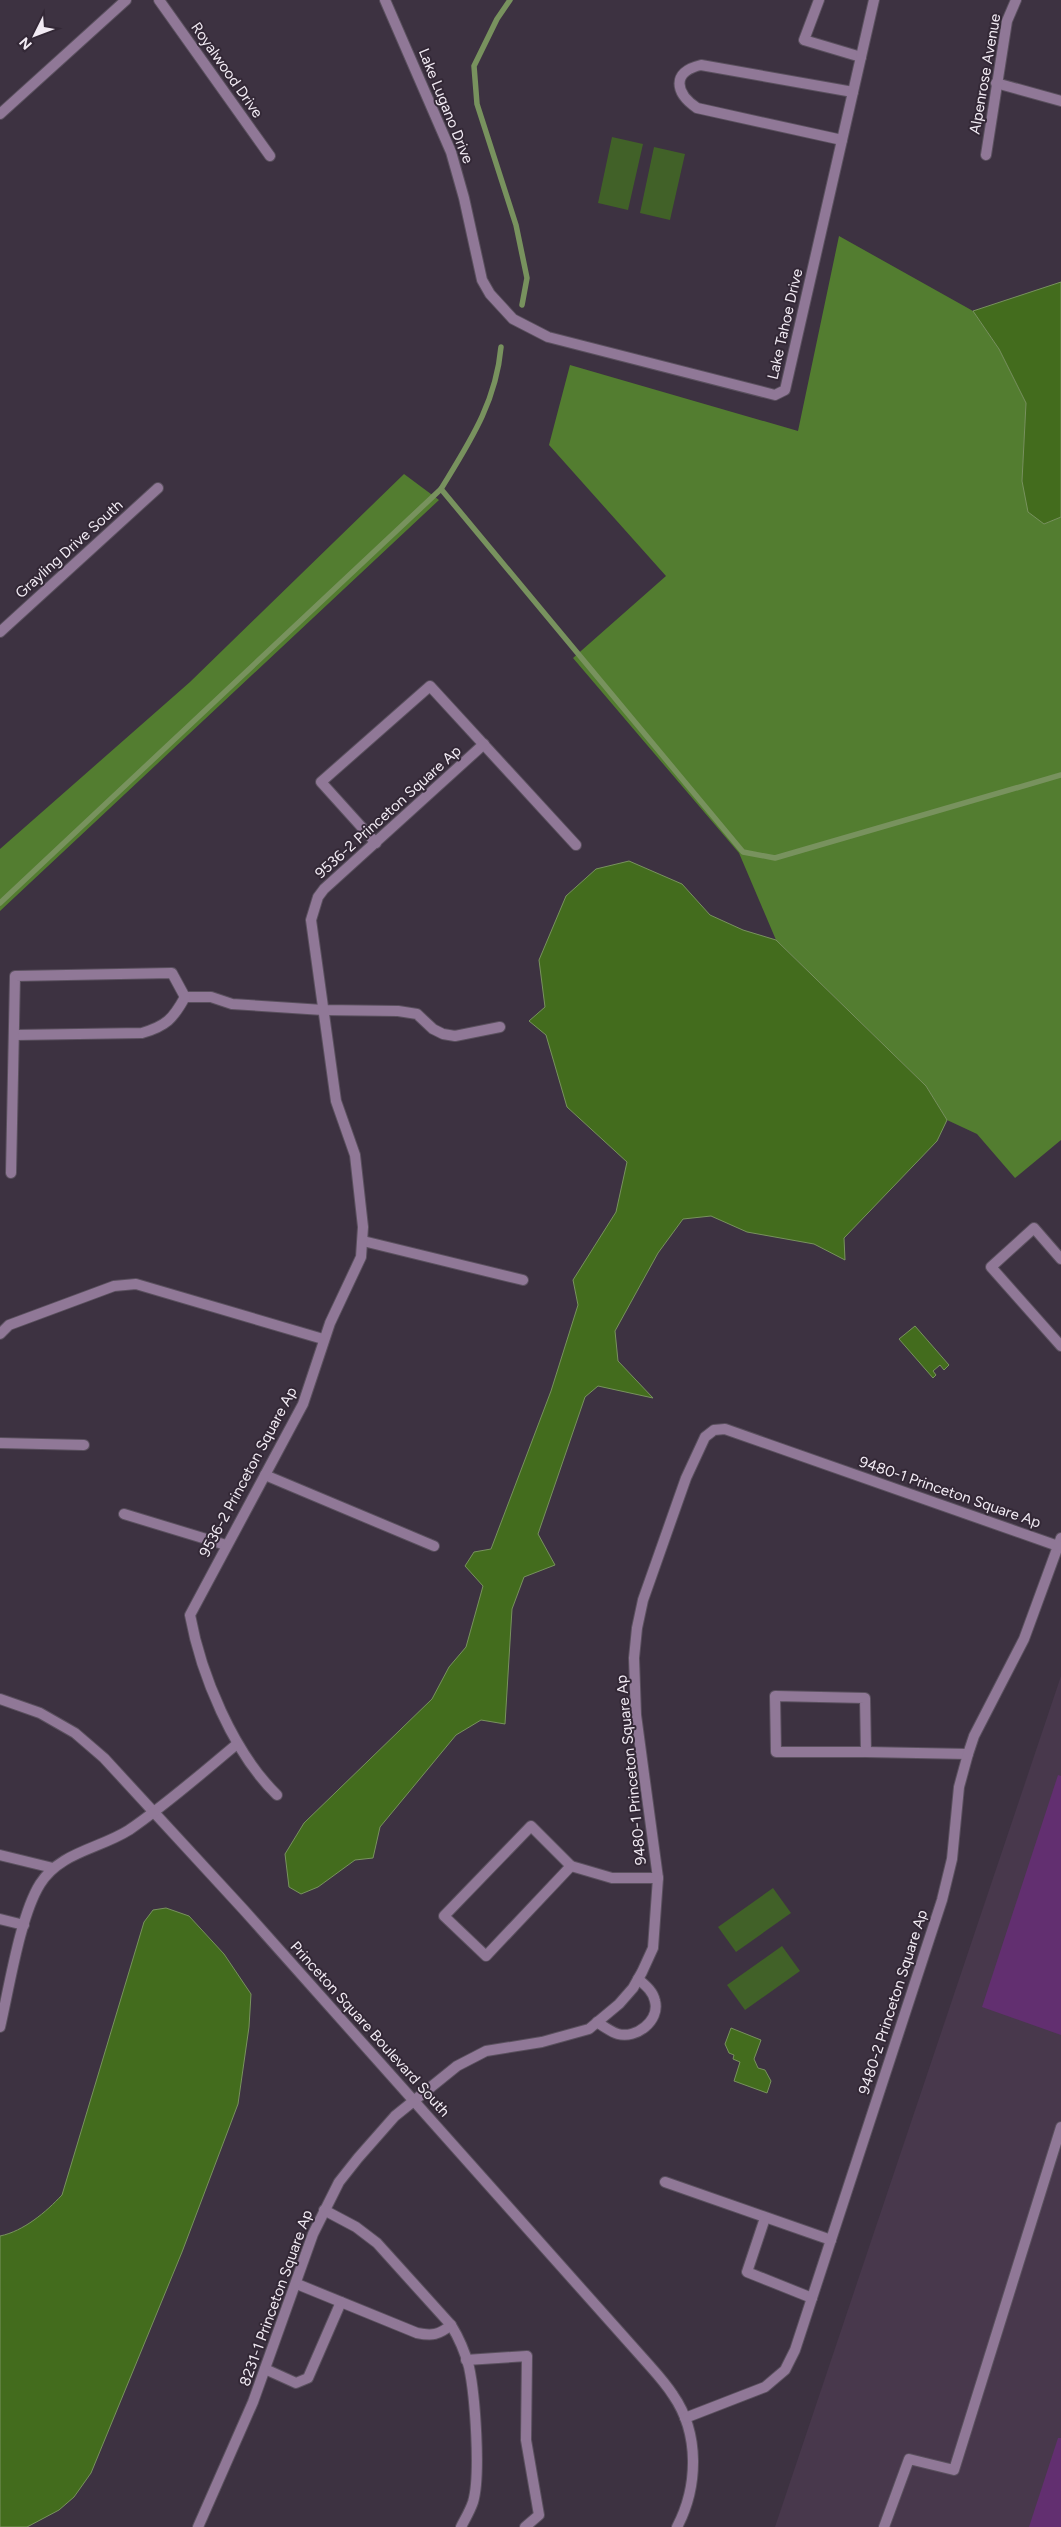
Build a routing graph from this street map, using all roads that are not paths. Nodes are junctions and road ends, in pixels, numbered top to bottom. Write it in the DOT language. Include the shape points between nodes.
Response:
graph roads {
  1 [pos="126,0"];
  2 [pos="159,0"];
  3 [pos="385,0"];
  4 [pos="819,0"];
  5 [pos="874,0"];
  6 [pos="1016,0"];
  7 [pos="861,57"];
  8 [pos="996,83"];
  9 [pos="853,92"];
  10 [pos="1061,101"];
  11 [pos="0,114"];
  12 [pos="842,140"];
  13 [pos="986,155"];
  14 [pos="270,156"];
  15 [pos="502,308"];
  16 [pos="158,488"];
  17 [pos="0,632"];
  18 [pos="484,744"];
  19 [pos="376,842"];
  20 [pos="576,845"];
  21 [pos="185,997"];
  22 [pos="323,1010"];
  23 [pos="500,1027"];
  24 [pos="15,1035"];
  25 [pos="11,1173"];
  26 [pos="363,1241"];
  27 [pos="1061,1259"];
  28 [pos="523,1280"];
  29 [pos="0,1334"];
  30 [pos="323,1339"];
  31 [pos="1061,1346"];
  32 [pos="0,1443"];
  33 [pos="84,1444"];
  34 [pos="265,1475"];
  35 [pos="124,1514"];
  36 [pos="1060,1542"];
  37 [pos="226,1545"];
  38 [pos="434,1546"];
  39 [pos="0,1698"];
  40 [pos="237,1744"];
  41 [pos="866,1752"];
  42 [pos="968,1754"];
  43 [pos="277,1795"];
  44 [pos="154,1812"];
  45 [pos="0,1855"];
  46 [pos="571,1866"];
  47 [pos="53,1868"];
  48 [pos="658,1878"];
  49 [pos="0,1919"];
  50 [pos="24,1925"];
  51 [pos="638,1979"];
  52 [pos="597,2022"];
  53 [pos="0,2028"];
  54 [pos="413,2100"];
  55 [pos="1061,2127"];
  56 [pos="666,2182"];
  57 [pos="324,2210"];
  58 [pos="765,2218"];
  59 [pos="831,2240"];
  60 [pos="296,2284"];
  61 [pos="812,2298"];
  62 [pos="341,2302"];
  63 [pos="451,2324"];
  64 [pos="466,2360"];
  65 [pos="265,2369"];
  66 [pos="684,2418"];
  67 [pos="198,2527"];
  68 [pos="461,2527"];
  69 [pos="526,2527"];
  70 [pos="677,2527"];
  71 [pos="884,2527"];
  1 -- 11 [label="street"];
  2 -- 14 [label="street, Royalwood Drive"];
  3 -- 15 [label="street, Lake Lugano Drive" via="451,152 482,280"];
  4 -- 7 [label="street" via="804,40"];
  5 -- 7 [label="street, Lake Tahoe Drive"];
  6 -- 8 [label="street, Alpenrose Avenue" via="1007,21"];
  7 -- 9 [label="street, Lake Tahoe Drive"];
  8 -- 10 [label="street"];
  8 -- 13 [label="street, Alpenrose Avenue"];
  9 -- 12 [label="street, Lake Tahoe Drive"];
  9 -- 12 [label="street" via="701,65 682,75 681,95 697,108"];
  12 -- 15 [label="street, Lake Tahoe Drive" via="786,390 775,395 548,337 523,326"];
  16 -- 17 [label="street, Grayling Drive South"];
  18 -- 19 [label="street, 9536-2 Princeton Square Ap"];
  18 -- 19 [label="street" via="430,686 321,782"];
  18 -- 20 [label="street"];
  19 -- 22 [label="street, 9536-2 Princeton Square Ap" via="318,897 311,920"];
  21 -- 22 [label="street" via="211,997 232,1004"];
  21 -- 24 [label="street" via="175,1016 158,1028 142,1033"];
  21 -- 24 [label="street" via="172,973 15,976"];
  22 -- 23 [label="street" via="417,1014 434,1029 455,1036"];
  22 -- 26 [label="street, 9536-2 Princeton Square Ap" via="336,1101 354,1155"];
  24 -- 25 [label="street"];
  26 -- 28 [label="street"];
  26 -- 30 [label="street, 9536-2 Princeton Square Ap" via="358,1264"];
  27 -- 31 [label="street" via="1034,1228 991,1267"];
  29 -- 30 [label="street" via="9,1325 114,1286 136,1284"];
  30 -- 34 [label="street, 9536-2 Princeton Square Ap" via="303,1404"];
  32 -- 33 [label="street"];
  34 -- 37 [label="street, 9536-2 Princeton Square Ap"];
  34 -- 38 [label="street"];
  35 -- 37 [label="street"];
  36 -- 42 [label="street, 9480-2 Princeton Square Ap" via="1024,1638"];
  36 -- 48 [label="street, 9480-1 Princeton Square Ap" via="725,1429 714,1430 705,1437 686,1478 643,1600 634,1658 636,1715"];
  37 -- 40 [label="street, 9536-2 Princeton Square Ap" via="190,1615 195,1643"];
  39 -- 44 [label="street, Princeton Square Boulevard South" via="40,1713 75,1733 104,1758"];
  40 -- 43 [label="street, 9536-2 Princeton Square Ap" via="248,1763"];
  40 -- 44 [label="street"];
  41 -- 41 [label="street" via="776,1752 775,1696 865,1698"];
  41 -- 42 [label="street"];
  42 -- 59 [label="street, 9480-2 Princeton Square Ap" via="959,1787 952,1859 942,1900"];
  44 -- 47 [label="street" via="127,1831 72,1855"];
  44 -- 54 [label="street, Princeton Square Boulevard South"];
  45 -- 47 [label="street"];
  46 -- 46 [label="street" via="531,1826 444,1916 486,1956"];
  46 -- 48 [label="street" via="612,1878"];
  47 -- 50 [label="street" via="40,1884"];
  48 -- 51 [label="street, 9480-1 Princeton Square Ap" via="653,1948"];
  49 -- 50 [label="street"];
  50 -- 53 [label="street"];
  51 -- 52 [label="street, 9480-1 Princeton Square Ap" via="619,2004"];
  51 -- 52 [label="street" via="652,1992 656,2002 652,2020 629,2036 616,2034"];
  52 -- 54 [label="street, 9480-1 Princeton Square Ap" via="575,2034 486,2051 457,2066"];
  54 -- 57 [label="street, 8231-1 Princeton Square Ap" via="378,2133 339,2182"];
  54 -- 66 [label="street, Princeton Square Boulevard South" via="649,2364 674,2396"];
  55 -- 71 [label="street" via="954,2470 909,2459"];
  56 -- 58 [label="street"];
  57 -- 60 [label="street, 8231-1 Princeton Square Ap"];
  57 -- 63 [label="street" via="377,2242"];
  58 -- 59 [label="street"];
  58 -- 61 [label="street" via="747,2272"];
  59 -- 61 [label="street, 9480-2 Princeton Square Ap"];
  60 -- 62 [label="street"];
  60 -- 65 [label="street, 8231-1 Princeton Square Ap"];
  61 -- 66 [label="street, 9480-2 Princeton Square Ap" via="785,2370 765,2387"];
  62 -- 63 [label="street" via="416,2333 432,2336"];
  62 -- 65 [label="street" via="308,2378 296,2383"];
  63 -- 64 [label="street"];
  64 -- 68 [label="street" via="471,2381 476,2480 472,2503"];
  64 -- 69 [label="street" via="527,2356 526,2440 539,2515"];
  65 -- 67 [label="street, 8231-1 Princeton Square Ap"];
  66 -- 70 [label="street, Princeton Square Boulevard South" via="692,2443 692,2489"];
}
